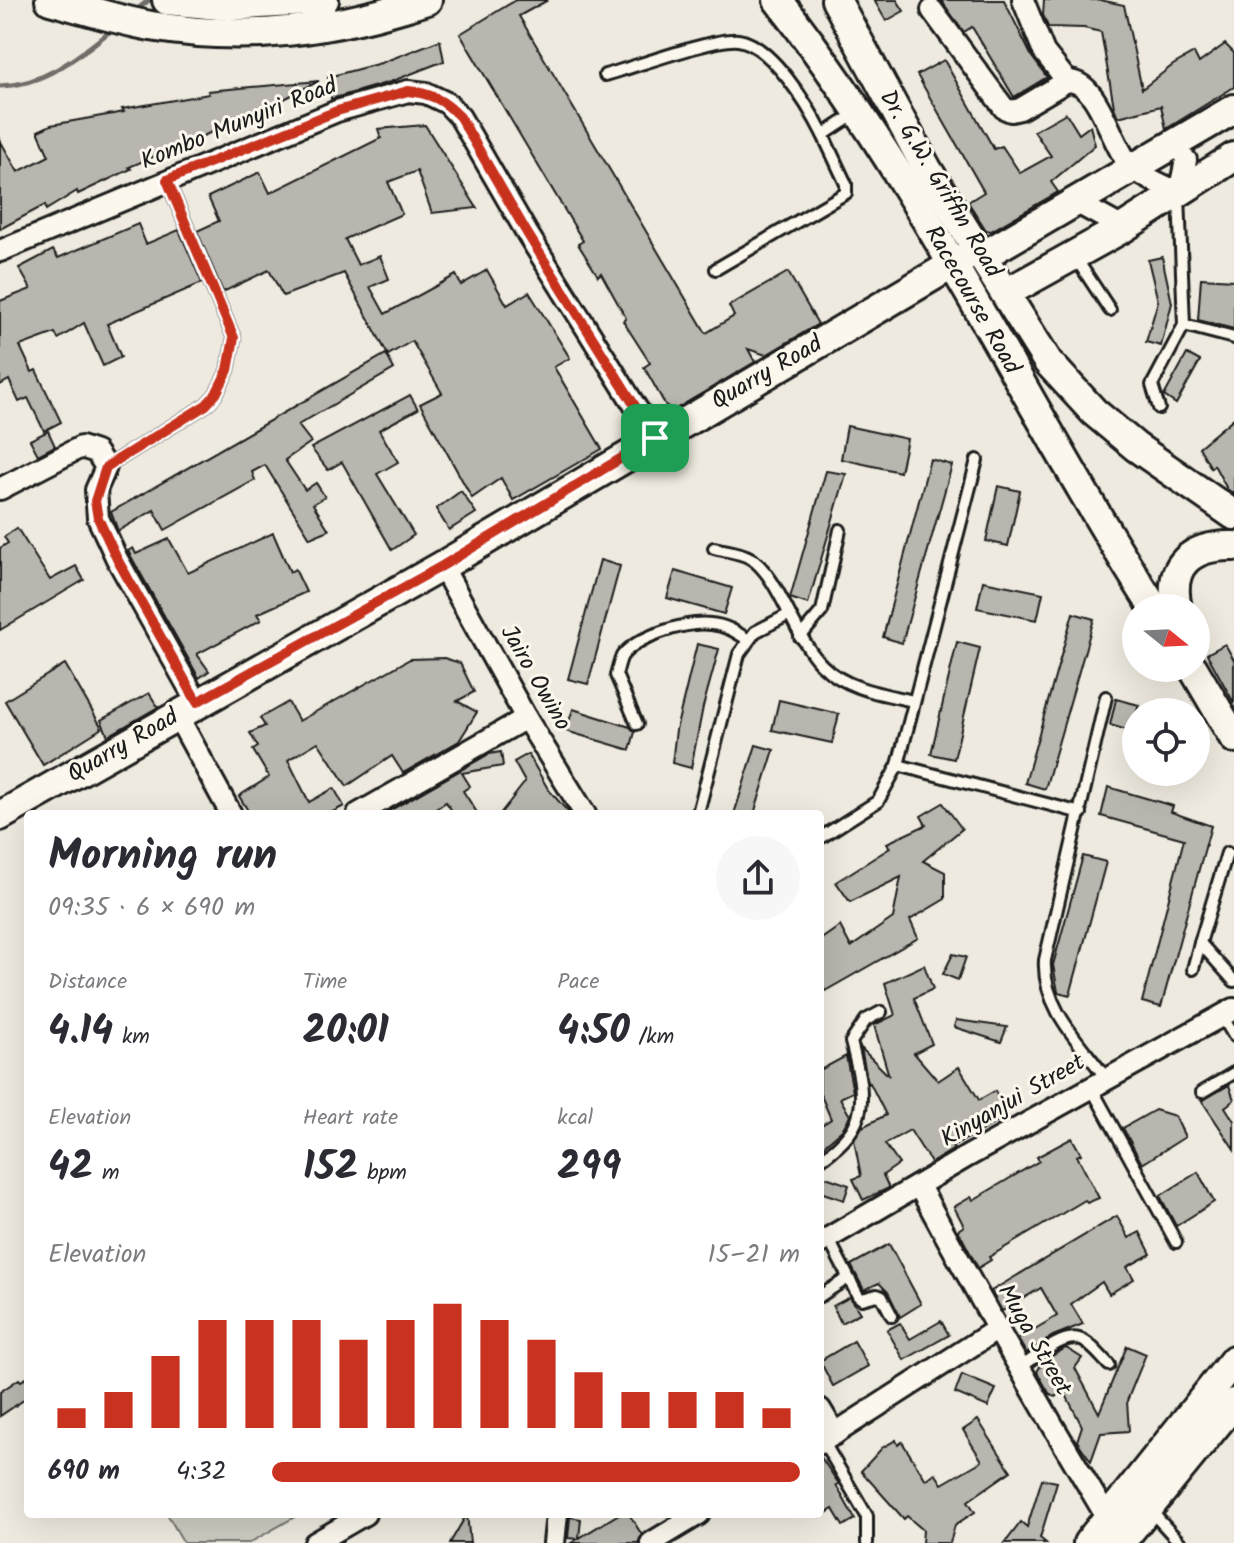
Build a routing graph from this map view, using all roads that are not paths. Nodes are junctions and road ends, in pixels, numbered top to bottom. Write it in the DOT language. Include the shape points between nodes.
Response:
graph roads {
  1 [pos="50,0"];
  2 [pos="167,0"];
  3 [pos="324,0"];
  4 [pos="427,0"];
  5 [pos="778,0"];
  6 [pos="836,0"];
  7 [pos="1023,0"];
  8 [pos="932,10"];
  9 [pos="605,75"];
  10 [pos="1067,81"];
  11 [pos="1234,109"];
  12 [pos="856,112"];
  13 [pos="823,135"];
  14 [pos="1198,159"];
  15 [pos="1131,167"];
  16 [pos="167,180"];
  17 [pos="1179,193"];
  18 [pos="1074,201"];
  19 [pos="1123,228"];
  20 [pos="0,251"];
  21 [pos="979,253"];
  22 [pos="1074,256"];
  23 [pos="952,267"];
  24 [pos="716,269"];
  25 [pos="1006,293"];
  26 [pos="1110,310"];
  27 [pos="1184,325"];
  28 [pos="1234,338"];
  29 [pos="1159,408"];
  30 [pos="655,438"];
  31 [pos="977,460"];
  32 [pos="106,467"];
  33 [pos="0,489"];
  34 [pos="1234,515"];
  35 [pos="840,530"];
  36 [pos="1234,546"];
  37 [pos="714,548"];
  38 [pos="442,566"];
  39 [pos="1146,594"];
  40 [pos="1176,594"];
  41 [pos="788,615"];
  42 [pos="800,637"];
  43 [pos="747,639"];
  44 [pos="1201,682"];
  45 [pos="1106,697"];
  46 [pos="914,701"];
  47 [pos="187,709"];
  48 [pos="526,718"];
  49 [pos="637,724"];
  50 [pos="1234,738"];
  51 [pos="898,765"];
  52 [pos="229,810"];
  53 [pos="365,810"];
  54 [pos="583,810"];
  55 [pos="699,810"];
  56 [pos="1081,813"];
  57 [pos="0,816"];
  58 [pos="824,835"];
  59 [pos="1227,853"];
  60 [pos="1200,943"];
  61 [pos="1193,969"];
  62 [pos="1234,981"];
  63 [pos="881,1012"];
  64 [pos="1228,1012"];
  65 [pos="1234,1036"];
  66 [pos="1234,1073"];
  67 [pos="1099,1083"];
  68 [pos="1202,1092"];
  69 [pos="824,1157"];
  70 [pos="919,1186"];
  71 [pos="824,1234"];
  72 [pos="824,1237"];
  73 [pos="1176,1242"];
  74 [pos="848,1278"];
  75 [pos="824,1293"];
  76 [pos="892,1316"];
  77 [pos="996,1330"];
  78 [pos="1234,1360"];
  79 [pos="1109,1365"];
  80 [pos="1021,1367"];
  81 [pos="1234,1403"];
  82 [pos="826,1439"];
  83 [pos="1148,1508"];
  84 [pos="358,1518"];
  85 [pos="557,1518"];
  86 [pos="692,1518"];
  87 [pos="1114,1531"];
  88 [pos="315,1543"];
  89 [pos="554,1543"];
  90 [pos="651,1543"];
  91 [pos="867,1543"];
  92 [pos="1088,1543"];
  93 [pos="1180,1543"];
  1 -- 4 [label="main road" via="125,20 211,34 287,33 365,20"];
  2 -- 3 [label="main road" via="229,6"];
  5 -- 12 [label="main road, Racecourse Road"];
  6 -- 21 [label="main road, Dr. G.W. Griffin Road"];
  7 -- 10 [label="street" via="1044,52"];
  8 -- 10 [label="street" via="1004,108 1020,109"];
  9 -- 13 [label="lane" via="722,41 749,42 793,86"];
  10 -- 15 [label="street" via="1088,89"];
  11 -- 14 [label="main road"];
  12 -- 13 [label="lane"];
  12 -- 23 [label="main road, Racecourse Road"];
  13 -- 24 [label="lane" via="846,193"];
  14 -- 15 [label="main road"];
  14 -- 17 [label="main road"];
  15 -- 17 [label="street"];
  15 -- 18 [label="main road"];
  16 -- 20 [label="street, Kombo Munyiri Road"];
  16 -- 30 [label="street, Kombo Munyiri Road" via="337,111 408,91 447,103"];
  16 -- 32 [label="lane" via="220,299 234,352 206,405"];
  17 -- 19 [label="main road"];
  17 -- 27 [label="lane"];
  18 -- 19 [label="street"];
  18 -- 21 [label="main road"];
  19 -- 22 [label="main road"];
  21 -- 23 [label="main road, Quarry Road"];
  21 -- 25 [label="main road, Dr. G.W. Griffin Road"];
  22 -- 25 [label="main road"];
  22 -- 26 [label="lane"];
  23 -- 30 [label="main road, Quarry Road"];
  23 -- 39 [label="main road, Racecourse Road"];
  25 -- 34 [label="main road, Dr. G.W. Griffin Road" via="1048,362 1094,412"];
  27 -- 28 [label="lane"];
  27 -- 29 [label="lane" via="1152,385"];
  30 -- 38 [label="main road, Quarry Road"];
  31 -- 46 [label="lane"];
  32 -- 33 [label="street" via="96,452 81,447"];
  32 -- 47 [label="street" via="96,490 98,518"];
  35 -- 42 [label="lane" via="822,611"];
  36 -- 40 [label="main road" via="1200,548 1185,560 1175,579"];
  37 -- 41 [label="lane" via="749,556 766,571"];
  38 -- 47 [label="main road, Quarry Road"];
  38 -- 48 [label="street, Jairo Owino"];
  41 -- 42 [label="lane"];
  41 -- 43 [label="lane"];
  42 -- 46 [label="lane" via="821,665 840,679"];
  43 -- 49 [label="lane" via="711,624 662,631 635,646 622,657 616,675"];
  43 -- 55 [label="lane"];
  44 -- 50 [label="main road"];
  45 -- 56 [label="lane"];
  46 -- 51 [label="lane"];
  47 -- 52 [label="street"];
  47 -- 57 [label="main road, Quarry Road"];
  48 -- 53 [label="street"];
  48 -- 54 [label="street, Jairo Owino"];
  51 -- 56 [label="lane"];
  51 -- 58 [label="lane" via="878,801"];
  56 -- 67 [label="lane" via="1043,981"];
  59 -- 60 [label="lane"];
  60 -- 61 [label="lane"];
  60 -- 62 [label="lane"];
  63 -- 69 [label="lane" via="866,1020 851,1042 863,1106 851,1134"];
  64 -- 65 [label="lane"];
  64 -- 67 [label="street, Kinyanjui Street"];
  66 -- 68 [label="lane"];
  67 -- 70 [label="street, Kinyanjui Street"];
  67 -- 73 [label="lane"];
  70 -- 71 [label="street, Kinyanjui Street"];
  70 -- 77 [label="street, Muga Street"];
  72 -- 74 [label="lane"];
  74 -- 75 [label="lane"];
  74 -- 76 [label="lane" via="862,1299 882,1297"];
  77 -- 80 [label="street, Muga Street"];
  77 -- 82 [label="street"];
  78 -- 87 [label="main road"];
  79 -- 80 [label="lane" via="1075,1338"];
  80 -- 87 [label="street, Muga Street"];
  81 -- 83 [label="main road"];
  82 -- 91 [label="lane" via="867,1516"];
  83 -- 87 [label="main road"];
  83 -- 93 [label="lane"];
  84 -- 88 [label="street"];
  85 -- 89 [label="street"];
  86 -- 90 [label="street"];
  87 -- 92 [label="main road"];
}
